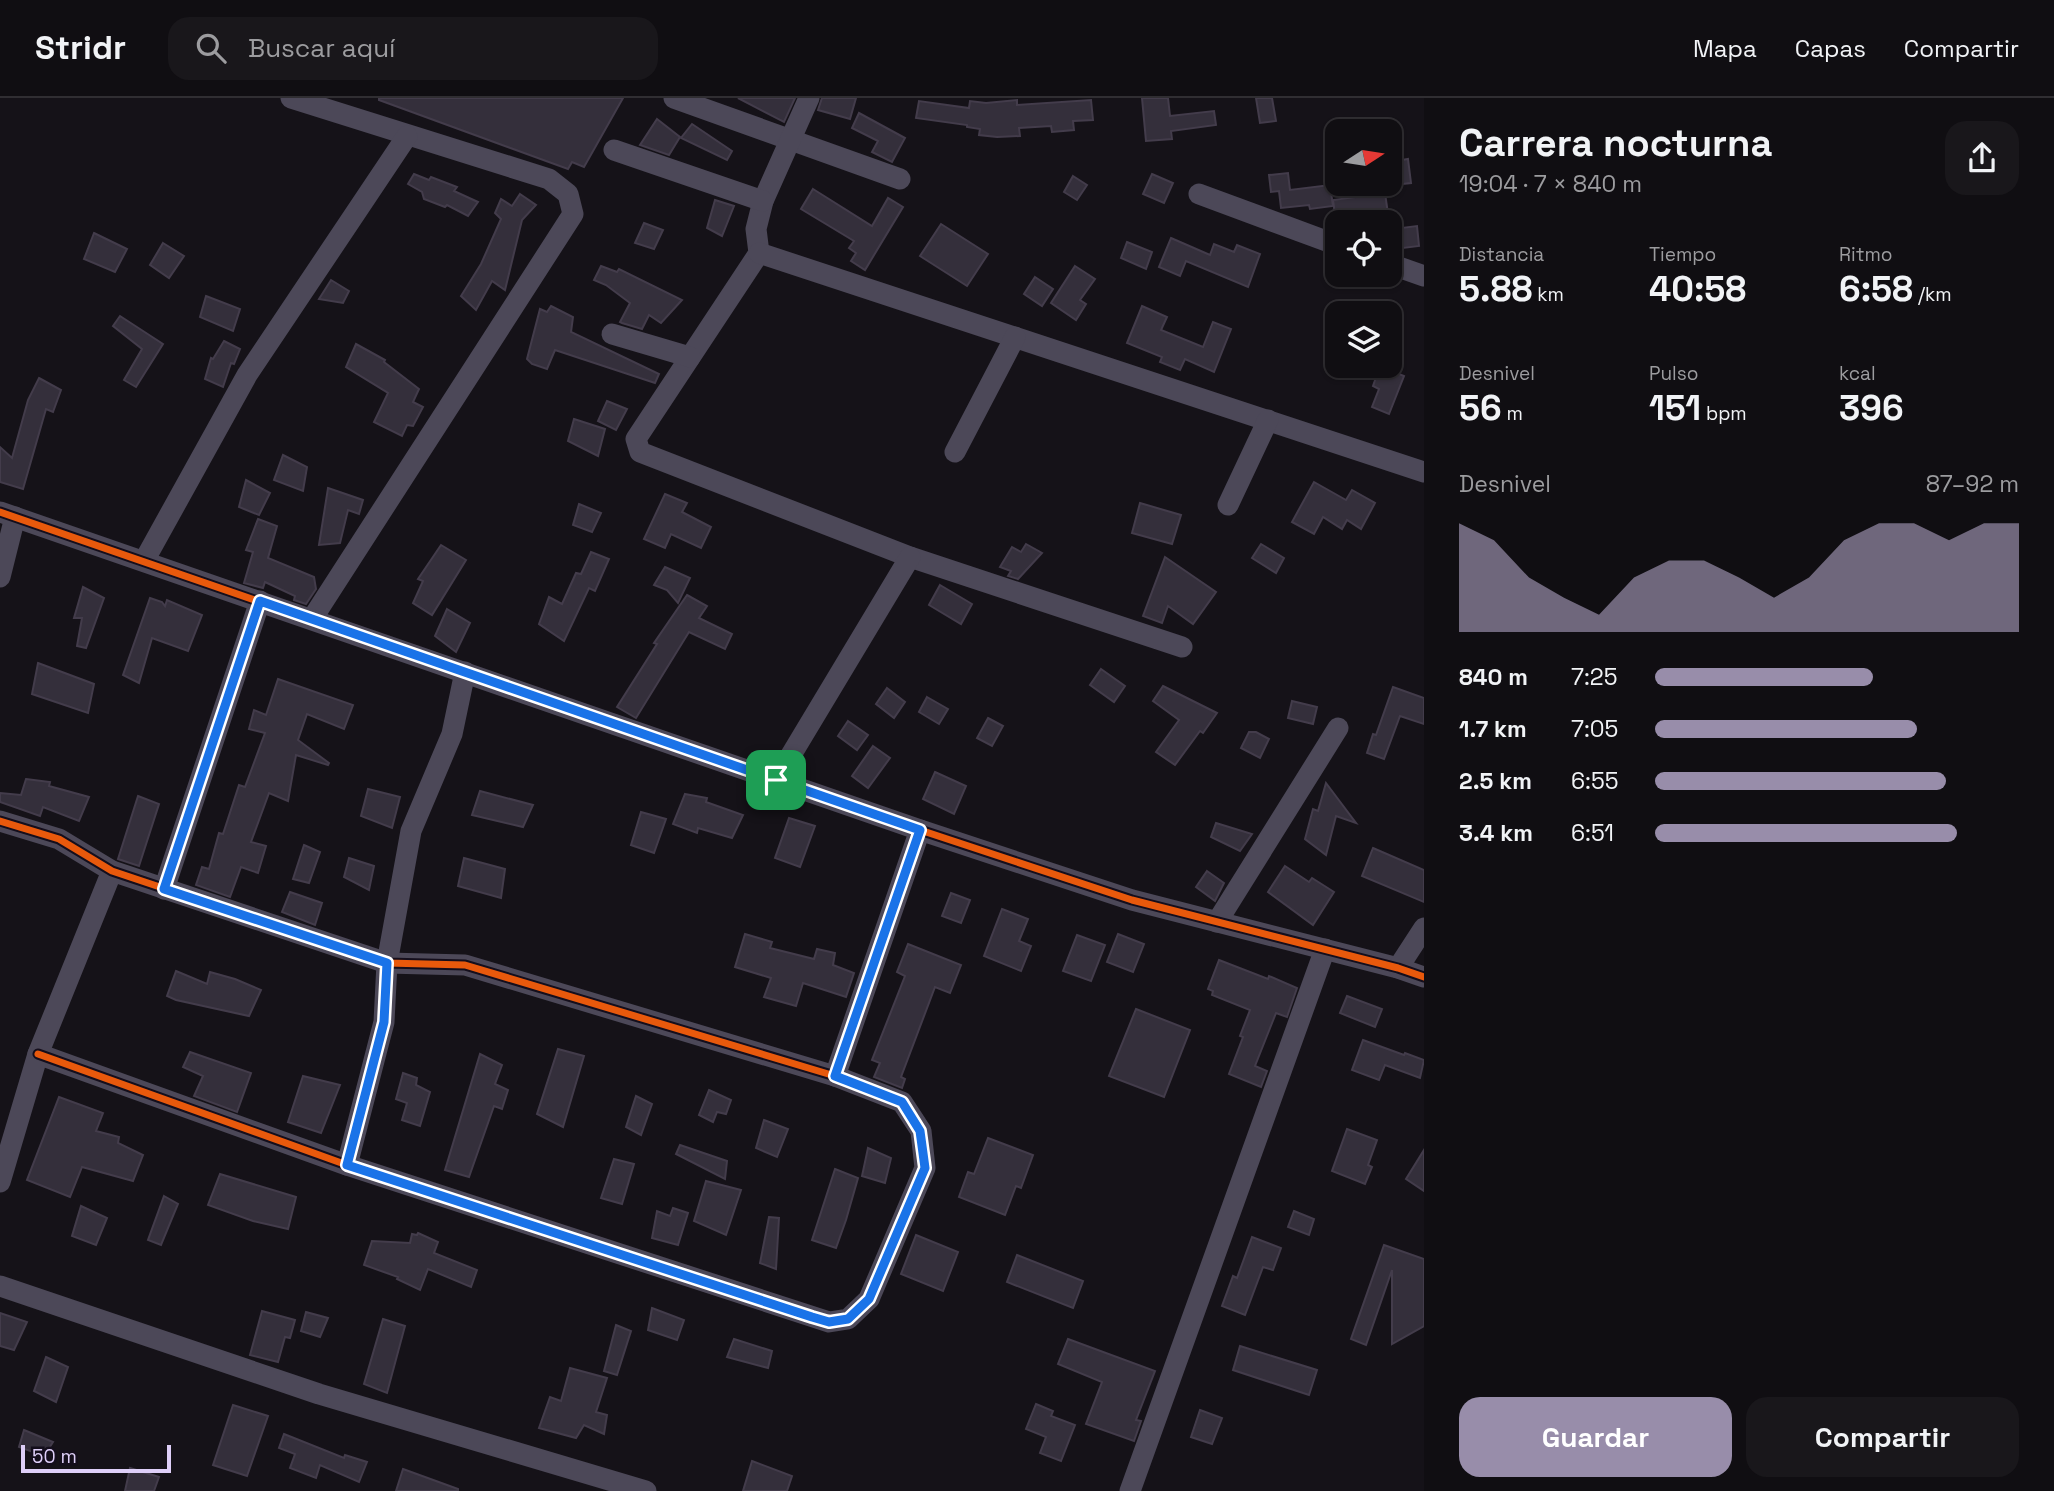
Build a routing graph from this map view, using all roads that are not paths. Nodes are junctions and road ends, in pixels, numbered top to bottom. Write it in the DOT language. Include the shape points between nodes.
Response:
graph roads {
  1 [pos="290,98"];
  2 [pos="674,98"];
  3 [pos="809,98"];
  4 [pos="407,136"];
  5 [pos="791,139"];
  6 [pos="614,150"];
  7 [pos="900,179"];
  8 [pos="1199,194"];
  9 [pos="762,201"];
  10 [pos="1325,241"];
  11 [pos="759,253"];
  12 [pos="1402,268"];
  13 [pos="1424,276"];
  14 [pos="612,334"];
  15 [pos="1015,337"];
  16 [pos="690,357"];
  17 [pos="1268,420"];
  18 [pos="955,452"];
  19 [pos="1424,471"];
  20 [pos="1228,505"];
  21 [pos="8,514"];
  22 [pos="910,557"];
  23 [pos="144,561"];
  24 [pos="0,577"];
  25 [pos="260,601"];
  26 [pos="312,619"];
  27 [pos="1182,648"];
  28 [pos="465,672"];
  29 [pos="1338,728"];
  30 [pos="776,780"];
  31 [pos="0,821"];
  32 [pos="920,830"];
  33 [pos="112,871"];
  34 [pos="164,889"];
  35 [pos="1217,922"];
  36 [pos="1424,928"];
  37 [pos="1325,949"];
  38 [pos="387,963"];
  39 [pos="1398,968"];
  40 [pos="1424,977"];
  41 [pos="38,1054"];
  42 [pos="835,1076"];
  43 [pos="347,1165"];
  44 [pos="0,1182"];
  45 [pos="0,1286"];
  46 [pos="646,1491"];
  47 [pos="1130,1491"];
  1 -- 4 [label="street"];
  2 -- 5 [label="street"];
  3 -- 5 [label="street"];
  4 -- 23 [label="street" via="247,375"];
  4 -- 26 [label="street" via="550,179 568,194 573,214"];
  5 -- 7 [label="street"];
  5 -- 9 [label="street"];
  6 -- 9 [label="street"];
  8 -- 10 [label="street"];
  9 -- 11 [label="street" via="755,229"];
  11 -- 15 [label="street"];
  11 -- 16 [label="street"];
  12 -- 13 [label="street"];
  14 -- 16 [label="street"];
  15 -- 17 [label="street"];
  15 -- 18 [label="street"];
  16 -- 22 [label="street" via="636,439 640,452"];
  17 -- 19 [label="street"];
  17 -- 20 [label="street"];
  21 -- 23 [label="street"];
  21 -- 24 [label="street"];
  22 -- 27 [label="street"];
  22 -- 30 [label="street"];
  23 -- 25 [label="street"];
  25 -- 26 [label="street"];
  25 -- 34 [label="street"];
  26 -- 28 [label="street"];
  28 -- 30 [label="street"];
  28 -- 38 [label="street" via="452,734 411,831"];
  29 -- 35 [label="street"];
  30 -- 32 [label="street"];
  31 -- 33 [label="street" via="59,839"];
  32 -- 35 [label="street" via="1132,900"];
  32 -- 42 [label="street"];
  33 -- 34 [label="street"];
  33 -- 41 [label="street"];
  34 -- 38 [label="street"];
  35 -- 37 [label="street"];
  36 -- 39 [label="street"];
  37 -- 39 [label="street"];
  37 -- 47 [label="street"];
  38 -- 42 [label="street" via="465,965"];
  38 -- 43 [label="street" via="384,1022"];
  39 -- 40 [label="street"];
  41 -- 43 [label="street"];
  41 -- 44 [label="street"];
  42 -- 43 [label="street" via="902,1102 920,1131 925,1168 869,1299 848,1319 829,1322 812,1317"];
  45 -- 46 [label="street" via="319,1395"];
}
